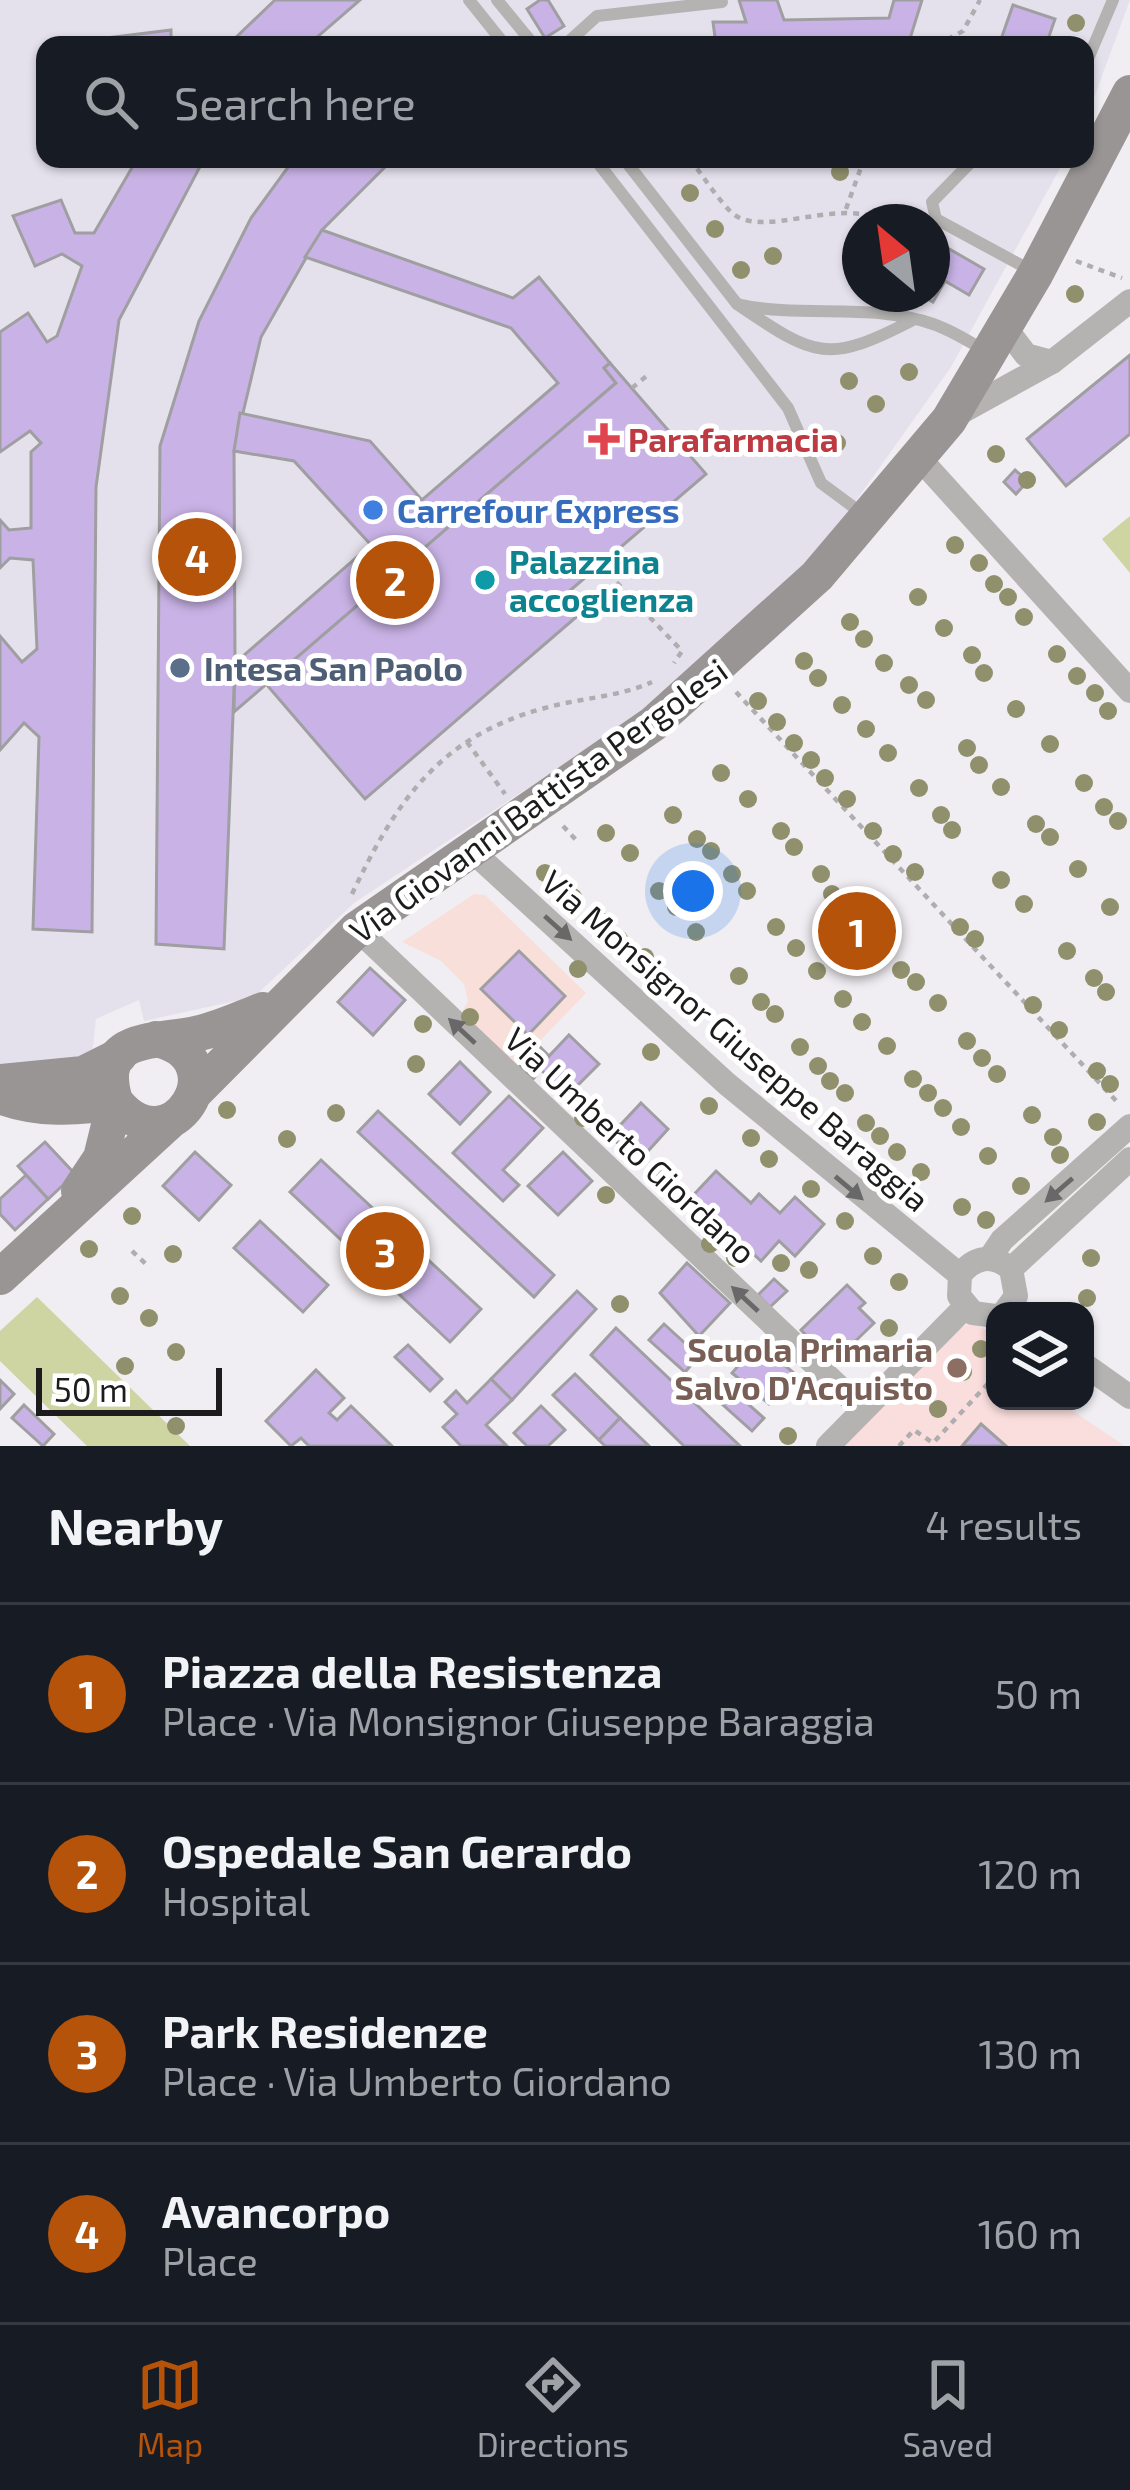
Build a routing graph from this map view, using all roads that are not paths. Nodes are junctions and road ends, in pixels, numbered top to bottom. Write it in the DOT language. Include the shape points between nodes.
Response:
graph roads {
  1 [pos="470,0"];
  2 [pos="497,0"];
  3 [pos="1113,0"];
  4 [pos="722,2"];
  5 [pos="498,36"];
  6 [pos="527,36"];
  7 [pos="575,36"];
  8 [pos="1094,45"];
  9 [pos="1130,76"];
  10 [pos="1125,109"];
  11 [pos="1094,166"];
  12 [pos="602,168"];
  13 [pos="631,168"];
  14 [pos="965,168"];
  15 [pos="1093,168"];
  16 [pos="1042,262"];
  17 [pos="1130,302"];
  18 [pos="737,304"];
  19 [pos="914,320"];
  20 [pos="998,340"];
  21 [pos="1052,362"];
  22 [pos="950,420"];
  23 [pos="921,460"];
  24 [pos="869,518"];
  25 [pos="1130,691"];
  26 [pos="471,850"];
  27 [pos="354,913"];
  28 [pos="277,1004"];
  29 [pos="156,1039"];
  30 [pos="119,1056"];
  31 [pos="196,1090"];
  32 [pos="7,1094"];
  33 [pos="115,1101"];
  34 [pos="169,1122"];
  35 [pos="1130,1126"];
  36 [pos="1130,1159"];
  37 [pos="94,1168"];
  38 [pos="58,1220"];
  39 [pos="1000,1263"];
  40 [pos="2,1272"];
  41 [pos="960,1275"];
  42 [pos="1012,1302"];
  43 [pos="965,1307"];
  44 [pos="986,1316"];
  45 [pos="1094,1371"];
  46 [pos="1130,1397"];
  47 [pos="860,1408"];
  48 [pos="828,1446"];
  1 -- 5 [label="lane"];
  2 -- 6 [label="lane"];
  3 -- 8 [label="lane"];
  4 -- 7 [label="lane" via="597,16"];
  9 -- 10 [label="street, Via Giovanni Battista Pergolesi"];
  10 -- 11 [label="street, Via Giovanni Battista Pergolesi"];
  12 -- 24 [label="lane" via="788,408 820,483"];
  13 -- 18 [label="lane"];
  14 -- 16 [label="lane" via="932,202 936,219"];
  15 -- 16 [label="street, Via Giovanni Battista Pergolesi"];
  16 -- 20 [label="street, Via Giovanni Battista Pergolesi"];
  17 -- 21 [label="street"];
  18 -- 19 [label="lane"];
  18 -- 19 [label="lane" via="778,332 832,351 859,349"];
  19 -- 20 [label="lane"];
  20 -- 21 [label="street"];
  20 -- 22 [label="street, Via Giovanni Battista Pergolesi"];
  21 -- 22 [label="street"];
  22 -- 23 [label="street, Via Giovanni Battista Pergolesi"];
  23 -- 24 [label="street, Via Giovanni Battista Pergolesi"];
  23 -- 25 [label="street"];
  24 -- 26 [label="street, Via Giovanni Battista Pergolesi" via="687,698"];
  26 -- 27 [label="street, Via Giovanni Battista Pergolesi"];
  26 -- 41 [label="street, Via Monsignor Giuseppe Baraggia, one-way" via="788,1137"];
  27 -- 28 [label="street, Via Giovanni Battista Pergolesi"];
  47 -- 27 [label="street, Via Umberto Giordano, one-way"];
  28 -- 29 [label="street, Via Giovanni Battista Pergolesi" via="196,1034"];
  28 -- 31 [label="street, Via Giovanni Battista Pergolesi"];
  29 -- 30 [label="street"];
  29 -- 31 [label="street" via="183,1050"];
  30 -- 32 [label="street"];
  30 -- 33 [label="street"];
  31 -- 34 [label="street"];
  32 -- 33 [label="street" via="87,1107"];
  32 -- 37 [label="street" via="83,1135"];
  33 -- 34 [label="street" via="138,1121"];
  33 -- 37 [label="street"];
  34 -- 38 [label="street"];
  35 -- 39 [label="street, one-way" via="1002,1240"];
  36 -- 39 [label="street"];
  37 -- 38 [label="street"];
  38 -- 40 [label="street"];
  39 -- 41 [label="street" via="968,1265"];
  39 -- 42 [label="street"];
  41 -- 43 [label="street"];
  43 -- 44 [label="street"];
  43 -- 47 [label="street"];
  45 -- 46 [label="street"];
  47 -- 48 [label="street"];
}
